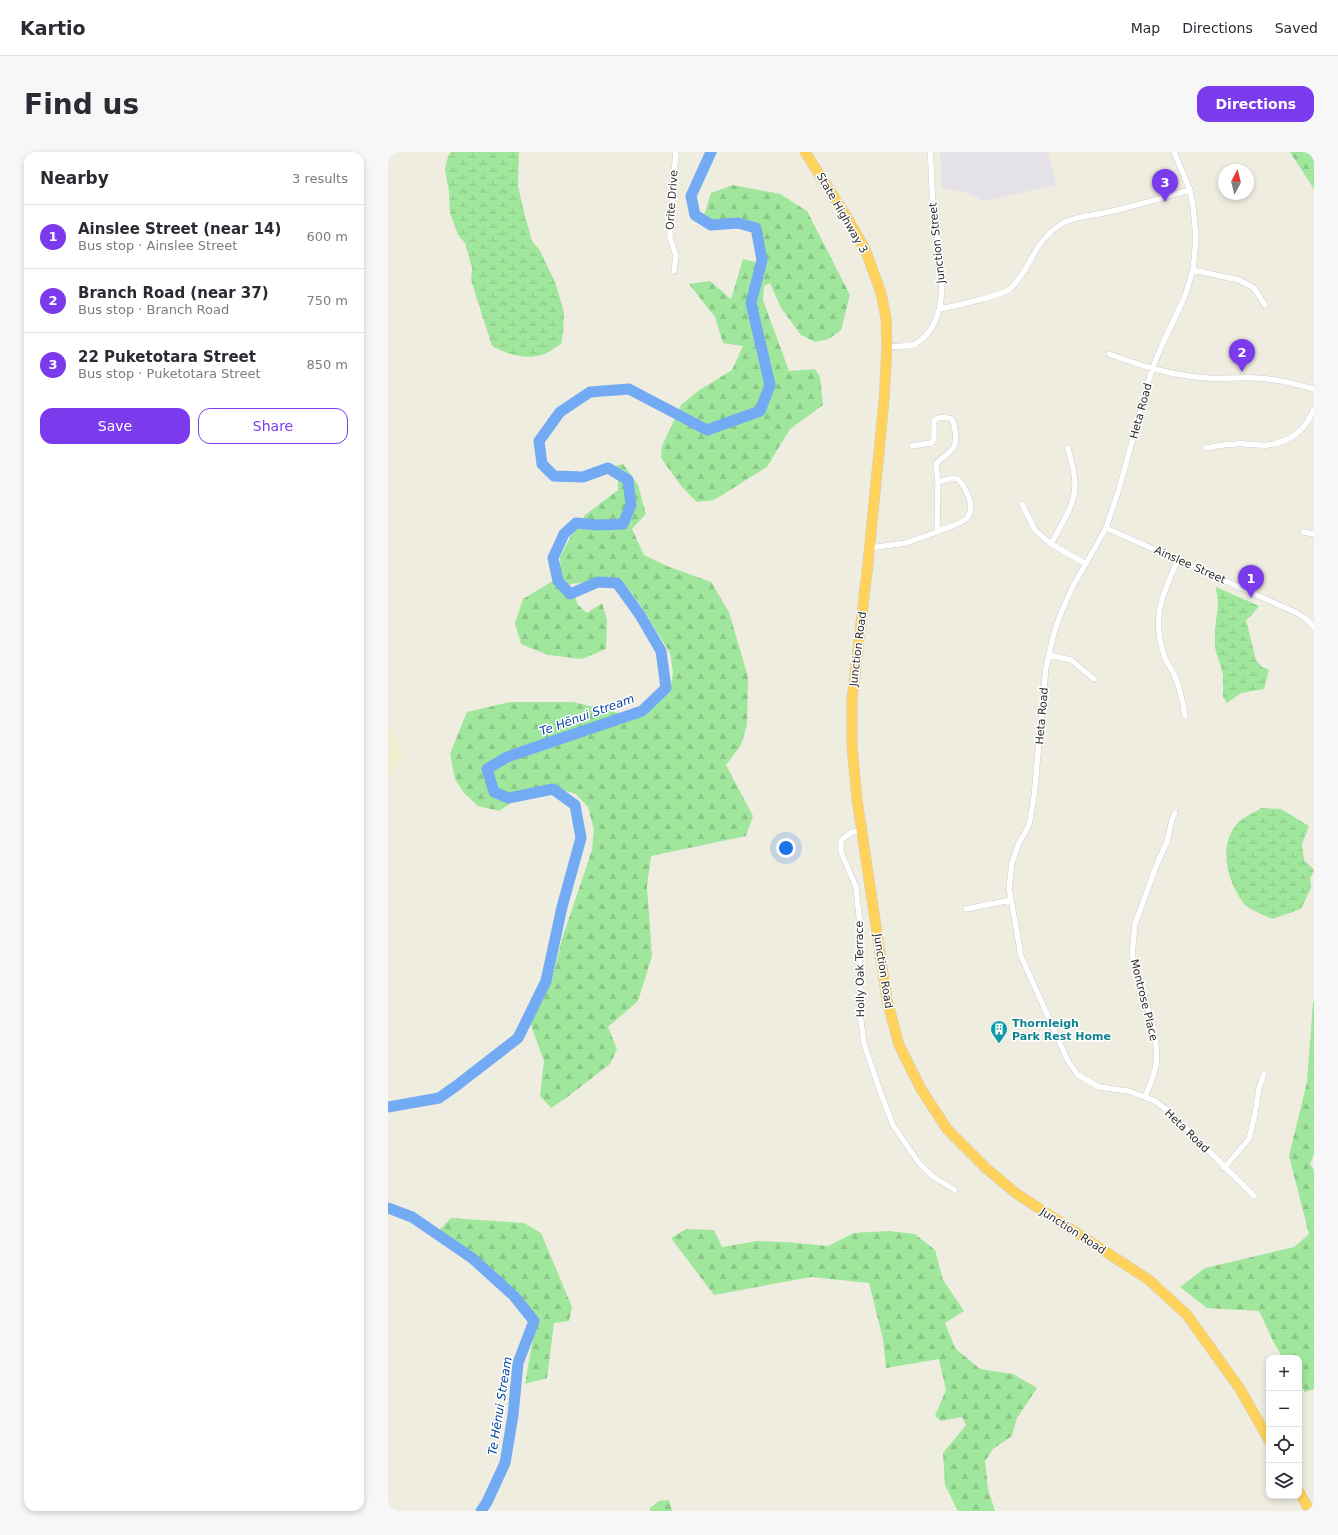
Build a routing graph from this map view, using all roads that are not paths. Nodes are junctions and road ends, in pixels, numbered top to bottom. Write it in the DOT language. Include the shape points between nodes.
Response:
graph roads {
  1 [pos="675,152"];
  2 [pos="805,152"];
  3 [pos="930,152"];
  4 [pos="1174,152"];
  5 [pos="1190,190"];
  6 [pos="1193,270"];
  7 [pos="674,271"];
  8 [pos="1265,305"];
  9 [pos="940,309"];
  10 [pos="887,347"];
  11 [pos="1109,354"];
  12 [pos="1152,369"];
  13 [pos="1314,389"];
  14 [pos="1314,409"];
  15 [pos="912,446"];
  16 [pos="1068,448"];
  17 [pos="1206,448"];
  18 [pos="938,483"];
  19 [pos="1022,504"];
  20 [pos="1106,528"];
  21 [pos="937,532"];
  22 [pos="1304,532"];
  23 [pos="1314,534"];
  24 [pos="1051,544"];
  25 [pos="869,548"];
  26 [pos="1178,560"];
  27 [pos="1086,564"];
  28 [pos="1314,628"];
  29 [pos="1049,655"];
  30 [pos="1094,679"];
  31 [pos="1185,716"];
  32 [pos="1176,813"];
  33 [pos="862,831"];
  34 [pos="1012,900"];
  35 [pos="966,909"];
  36 [pos="1264,1074"];
  37 [pos="1145,1097"];
  38 [pos="1224,1168"];
  39 [pos="955,1190"];
  40 [pos="1254,1196"];
  41 [pos="1266,1435"];
  42 [pos="1302,1497"];
  43 [pos="1310,1511"];
  1 -- 7 [label="street, Orite Drive" via="670,229 676,256"];
  2 -- 10 [label="highway, State Highway 3" via="865,249 886,318"];
  3 -- 9 [label="street, Junction Street" via="942,274"];
  4 -- 5 [label="street, Heta Road"];
  5 -- 6 [label="street, Heta Road" via="1196,238"];
  5 -- 9 [label="street" via="1111,212 1077,217 1061,224 1040,243 1023,273 1009,290"];
  6 -- 8 [label="street" via="1239,280 1254,288"];
  6 -- 12 [label="street, Heta Road" via="1185,296"];
  9 -- 10 [label="street, Junction Street" via="930,332 916,344"];
  10 -- 25 [label="highway, Junction Road"];
  11 -- 12 [label="street"];
  12 -- 13 [label="street" via="1208,378 1258,378"];
  12 -- 20 [label="street, Heta Road"];
  14 -- 17 [label="street" via="1300,432 1284,442"];
  15 -- 18 [label="street" via="931,443 934,439 934,421 937,418 952,419 956,441 953,448 936,464"];
  16 -- 24 [label="street" via="1075,486 1072,502"];
  18 -- 21 [label="street"];
  18 -- 21 [label="street" via="946,479 958,480 968,494 970,512 966,519"];
  19 -- 24 [label="street" via="1035,530"];
  20 -- 26 [label="street, Ainslee Street"];
  20 -- 27 [label="street, Heta Road"];
  21 -- 25 [label="street" via="906,543"];
  22 -- 23 [label="street"];
  24 -- 27 [label="street"];
  25 -- 33 [label="highway, Junction Road" via="852,700 852,746"];
  26 -- 28 [label="street, Ainslee Street" via="1295,612"];
  26 -- 31 [label="street" via="1162,597 1158,627 1164,657 1175,675"];
  27 -- 29 [label="street, Heta Road" via="1065,602"];
  29 -- 30 [label="street" via="1071,660"];
  29 -- 34 [label="street, Heta Road" via="1034,797 1029,825 1012,863 1009,888"];
  32 -- 37 [label="street, Montrose Place" via="1134,924 1132,942 1132,954 1154,1031 1156,1064"];
  33 -- 39 [label="street, Holly Oak Terrace" via="852,832 841,840 841,852 856,887 860,926 859,1006 864,1044 893,1125 919,1163 932,1176"];
  33 -- 41 [label="highway, Junction Road" via="887,1000 899,1045 921,1089 947,1129 986,1168 1017,1194 1149,1280 1187,1315 1240,1389"];
  34 -- 35 [label="street"];
  34 -- 37 [label="street, Heta Road" via="1021,956 1068,1062 1078,1074 1099,1087 1128,1091"];
  36 -- 38 [label="street" via="1249,1139"];
  37 -- 38 [label="street, Heta Road" via="1170,1112"];
  38 -- 40 [label="street, Heta Road"];
  42 -- 43 [label="highway"];
}
